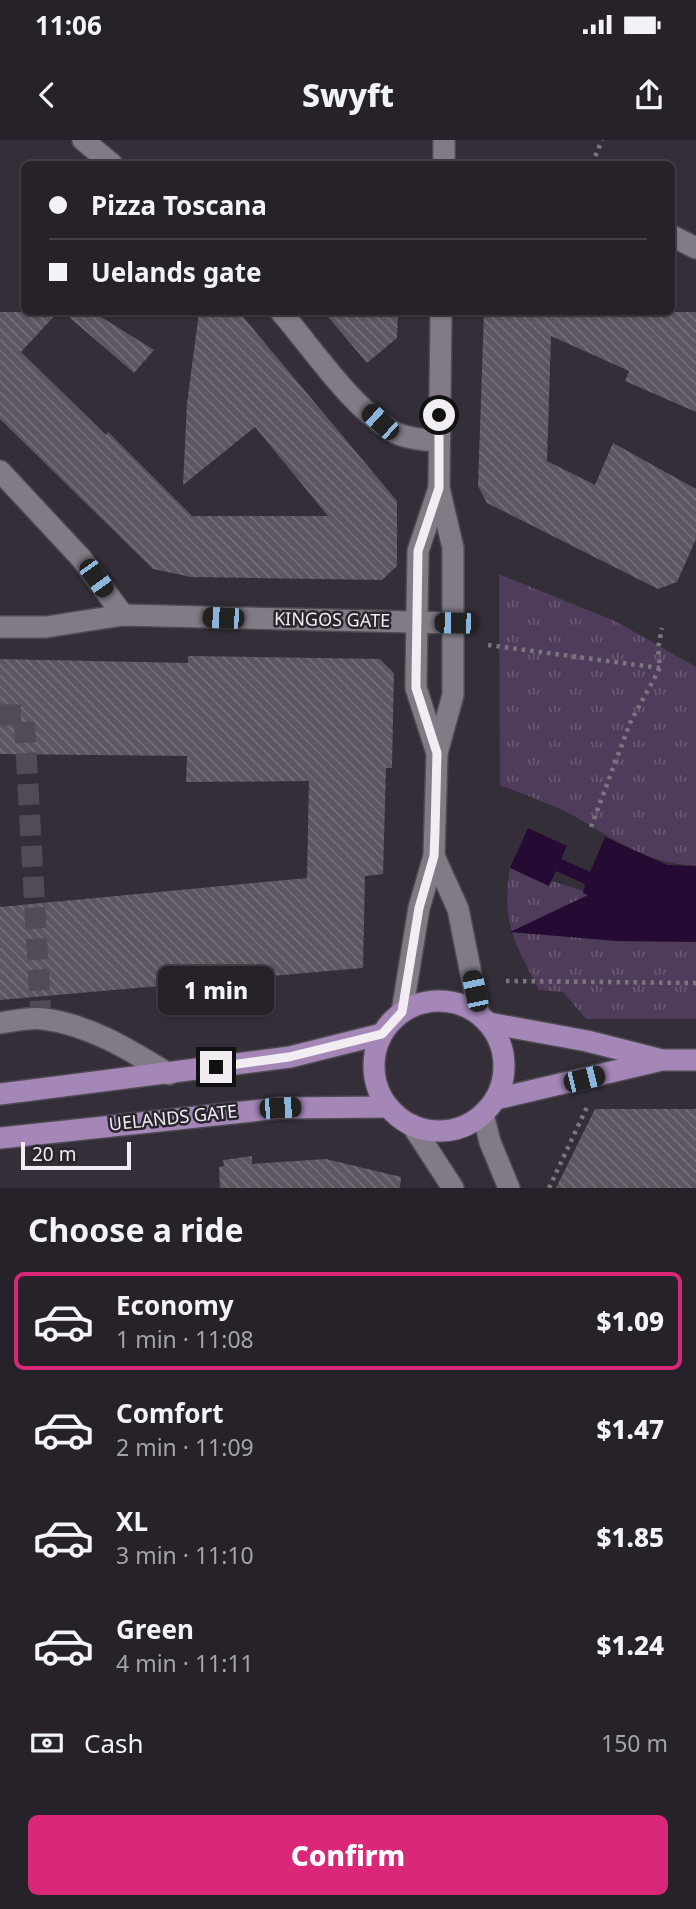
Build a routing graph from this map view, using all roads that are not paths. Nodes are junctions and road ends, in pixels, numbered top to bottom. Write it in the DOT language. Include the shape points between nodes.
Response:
graph roads {
  1 [pos="83,140"];
  2 [pos="444,140"];
  3 [pos="108,161"];
  4 [pos="444,161"];
  5 [pos="675,238"];
  6 [pos="696,248"];
  7 [pos="284,315"];
  8 [pos="441,315"];
  9 [pos="439,442"];
  10 [pos="0,471"];
  11 [pos="439,488"];
  12 [pos="123,615"];
  13 [pos="417,623"];
  14 [pos="455,623"];
  15 [pos="0,627"];
  16 [pos="437,753"];
  17 [pos="434,856"];
  18 [pos="402,1012"];
  19 [pos="484,1018"];
  20 [pos="0,1023"];
  21 [pos="382,1034"];
  22 [pos="662,1060"];
  23 [pos="696,1060"];
  24 [pos="169,1074"];
  25 [pos="0,1094"];
  26 [pos="490,1106"];
  27 [pos="388,1107"];
  28 [pos="412,1125"];
  29 [pos="0,1138"];
  30 [pos="453,1188"];
  31 [pos="509,1188"];
  1 -- 3 [label="street"];
  2 -- 4 [label="street"];
  5 -- 6 [label="street"];
  7 -- 9 [label="street" via="380,422 399,434"];
  8 -- 9 [label="street"];
  9 -- 11 [label="street"];
  10 -- 12 [label="street" via="81,558"];
  11 -- 13 [label="street" via="418,551"];
  11 -- 14 [label="street" via="453,548"];
  12 -- 13 [label="street, KINGOS GATE"];
  12 -- 15 [label="street, KINGOS GATE" via="46,627"];
  13 -- 14 [label="street, KINGOS GATE"];
  13 -- 16 [label="street" via="416,688"];
  14 -- 16 [label="street" via="453,695"];
  16 -- 17 [label="street"];
  17 -- 18 [label="street" via="419,908"];
  17 -- 19 [label="street" via="458,909"];
  18 -- 19 [label="main road" via="416,1004 449,1001"];
  18 -- 21 [label="main road"];
  19 -- 22 [label="main road"];
  19 -- 26 [label="main road" via="500,1040 505,1060 503,1080"];
  20 -- 24 [label="street" via="41,1018 75,1026 117,1043"];
  21 -- 24 [label="main road" via="289,1057"];
  21 -- 27 [label="main road" via="374,1064"];
  22 -- 23 [label="main road"];
  22 -- 26 [label="main road"];
  24 -- 25 [label="main road"];
  26 -- 28 [label="main road" via="468,1125 450,1130"];
  26 -- 31 [label="street" via="489,1142"];
  27 -- 28 [label="main road"];
  27 -- 29 [label="main road, UELANDS GATE" via="280,1108"];
  28 -- 30 [label="street"];
}
